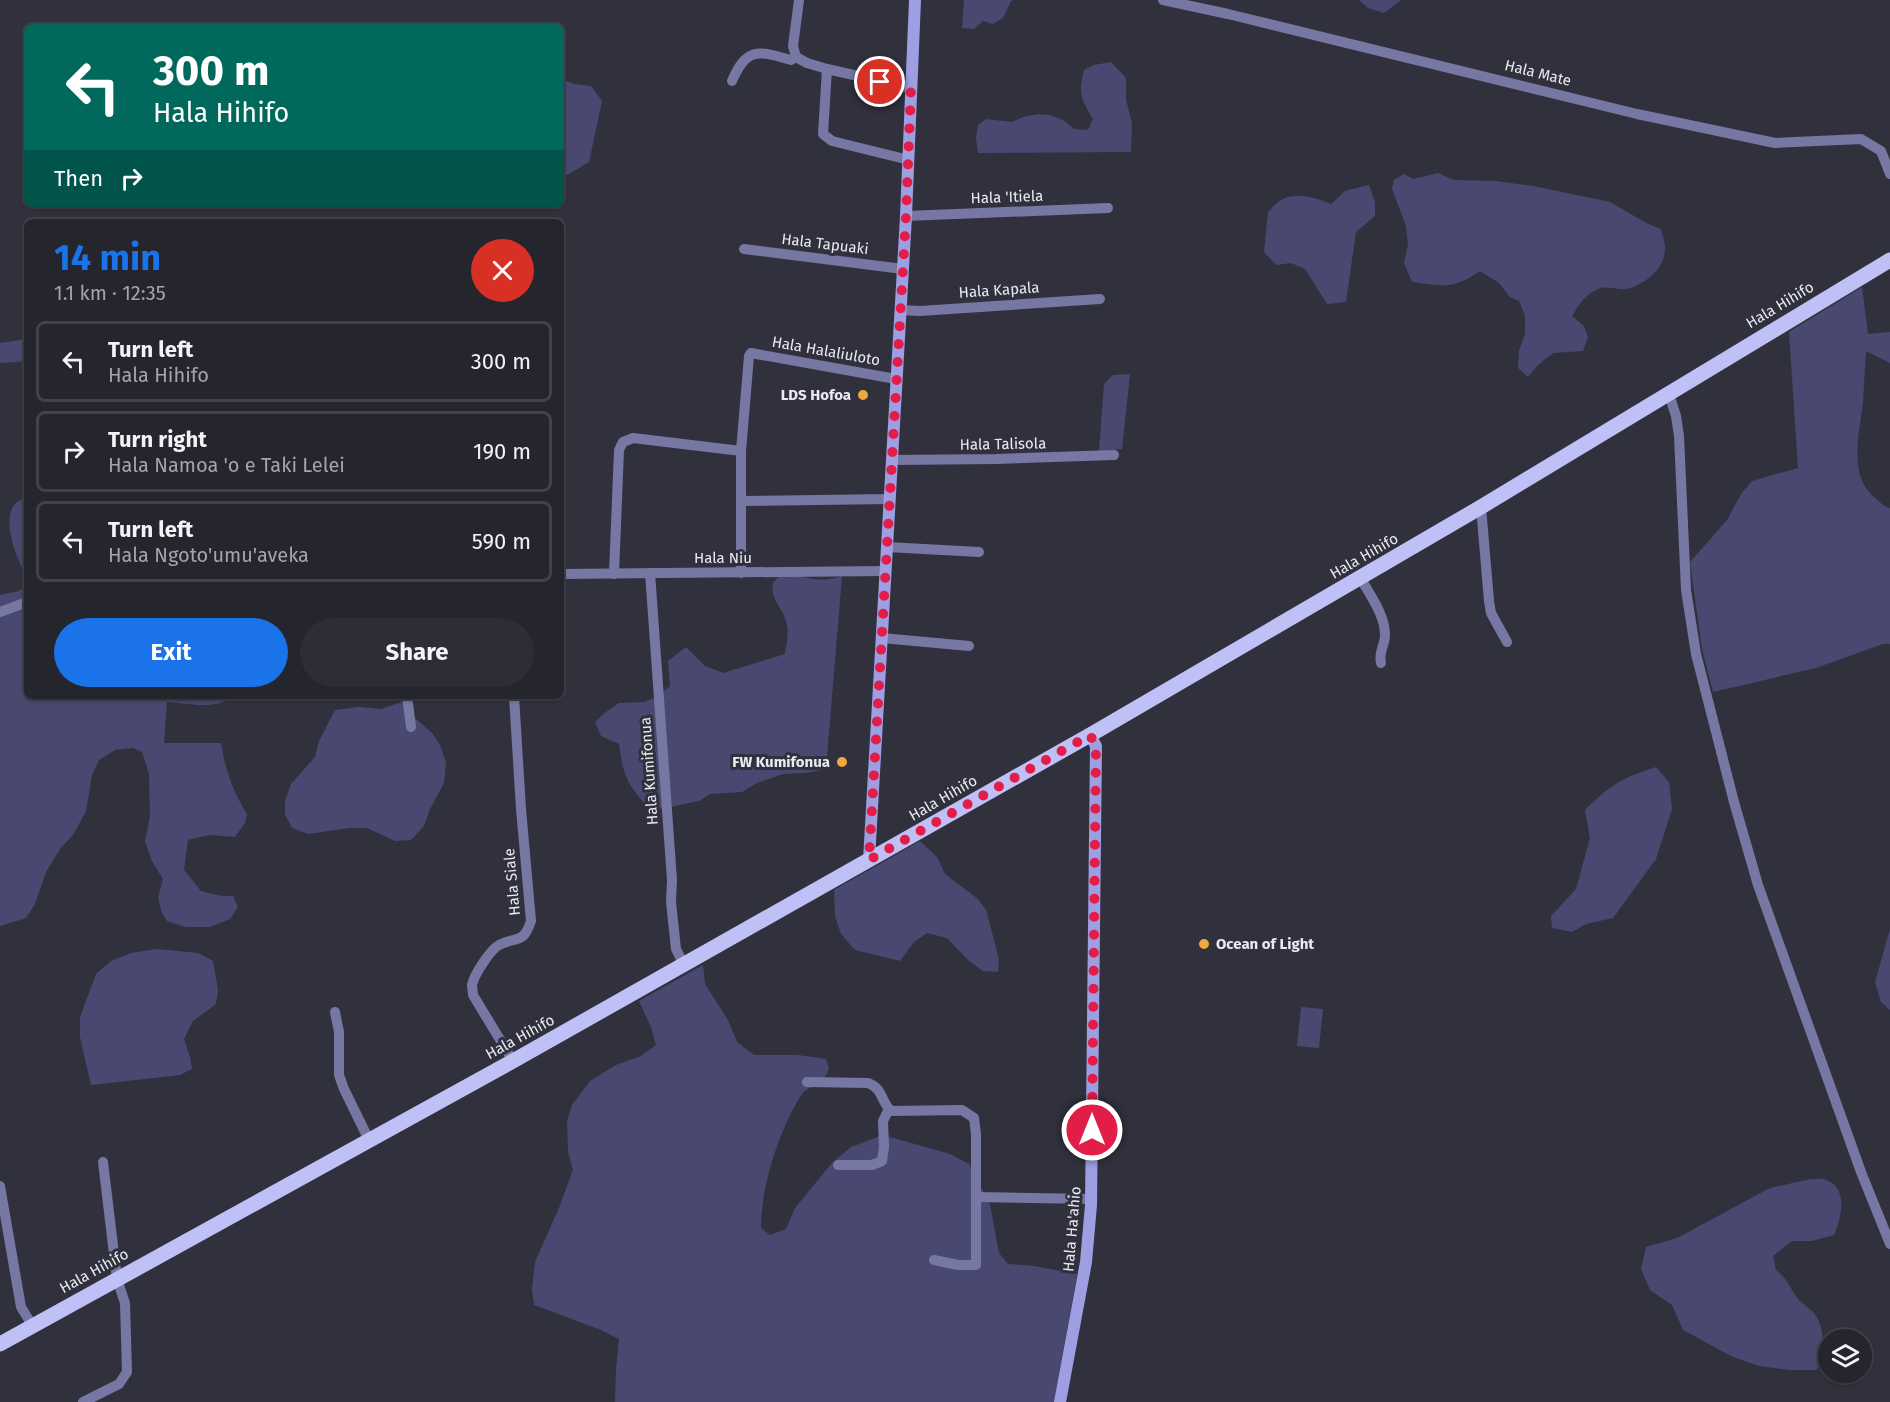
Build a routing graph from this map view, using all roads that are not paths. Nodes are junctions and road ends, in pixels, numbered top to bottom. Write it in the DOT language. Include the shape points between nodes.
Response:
graph roads {
  1 [pos="799,0"];
  2 [pos="915,0"];
  3 [pos="1163,0"];
  4 [pos="796,57"];
  5 [pos="827,69"];
  6 [pos="732,81"];
  7 [pos="911,88"];
  8 [pos="909,160"];
  9 [pos="1890,174"];
  10 [pos="1108,208"];
  11 [pos="906,216"];
  12 [pos="744,249"];
  13 [pos="1890,260"];
  14 [pos="903,269"];
  15 [pos="1100,299"];
  16 [pos="900,310"];
  17 [pos="896,379"];
  18 [pos="1669,393"];
  19 [pos="741,451"];
  20 [pos="1114,455"];
  21 [pos="892,460"];
  22 [pos="890,499"];
  23 [pos="741,501"];
  24 [pos="1481,507"];
  25 [pos="887,547"];
  26 [pos="979,552"];
  27 [pos="885,572"];
  28 [pos="650,573"];
  29 [pos="741,573"];
  30 [pos="564,574"];
  31 [pos="614,574"];
  32 [pos="1361,579"];
  33 [pos="24,603"];
  34 [pos="0,612"];
  35 [pos="882,638"];
  36 [pos="1507,642"];
  37 [pos="969,646"];
  38 [pos="1381,663"];
  39 [pos="407,699"];
  40 [pos="514,699"];
  41 [pos="411,727"];
  42 [pos="1090,735"];
  43 [pos="869,860"];
  44 [pos="684,965"];
  45 [pos="335,1012"];
  46 [pos="513,1062"];
  47 [pos="807,1082"];
  48 [pos="889,1109"];
  49 [pos="369,1140"];
  50 [pos="103,1162"];
  51 [pos="838,1165"];
  52 [pos="0,1186"];
  53 [pos="976,1197"];
  54 [pos="1091,1199"];
  55 [pos="1890,1244"];
  56 [pos="934,1260"];
  57 [pos="117,1279"];
  58 [pos="32,1325"];
  59 [pos="0,1344"];
  60 [pos="83,1402"];
  61 [pos="1060,1402"];
  1 -- 4 [label="street" via="793,46"];
  2 -- 7 [label="street"];
  3 -- 9 [label="street, Hala Mate" via="1637,114 1775,143 1861,139 1881,151"];
  4 -- 5 [label="street"];
  4 -- 6 [label="street" via="791,60 764,52 749,56 739,65"];
  5 -- 7 [label="street"];
  5 -- 8 [label="street" via="823,134 832,141"];
  7 -- 8 [label="street"];
  8 -- 11 [label="street"];
  10 -- 11 [label="street, Hala 'Itiela"];
  11 -- 14 [label="street"];
  12 -- 14 [label="street, Hala Tapuaki"];
  13 -- 18 [label="main road, Hala Hihifo"];
  14 -- 16 [label="street"];
  15 -- 16 [label="street, Hala Kapala"];
  16 -- 17 [label="street"];
  17 -- 19 [label="street, Hala Halaliuloto" via="751,353"];
  17 -- 21 [label="street"];
  18 -- 24 [label="main road, Hala Hihifo"];
  18 -- 55 [label="street" via="1679,436 1686,590 1696,654 1734,802 1758,885"];
  19 -- 23 [label="street"];
  19 -- 31 [label="street" via="633,438 623,442 619,450"];
  20 -- 21 [label="street, Hala Talisola"];
  21 -- 22 [label="street"];
  22 -- 23 [label="street"];
  22 -- 25 [label="street"];
  23 -- 29 [label="street"];
  24 -- 32 [label="main road, Hala Hihifo"];
  24 -- 36 [label="street" via="1491,613"];
  25 -- 26 [label="street"];
  25 -- 27 [label="street"];
  27 -- 29 [label="street, Hala Niu"];
  27 -- 35 [label="street"];
  28 -- 29 [label="street, Hala Niu"];
  28 -- 31 [label="street, Hala Niu"];
  28 -- 44 [label="street, Hala Kumifonua" via="671,902 676,949"];
  30 -- 31 [label="street, Hala Niu"];
  32 -- 38 [label="street" via="1384,625"];
  32 -- 42 [label="main road, Hala Hihifo"];
  33 -- 34 [label="street"];
  35 -- 37 [label="street"];
  35 -- 43 [label="street"];
  39 -- 41 [label="street"];
  40 -- 46 [label="street, Hala Siale" via="531,921 527,933 518,940 499,945 488,954 472,984 473,995"];
  42 -- 43 [label="main road, Hala Hihifo"];
  42 -- 54 [label="street, Hala Ha'ahio" via="1096,746"];
  43 -- 44 [label="main road, Hala Hihifo"];
  44 -- 46 [label="main road, Hala Hihifo"];
  45 -- 49 [label="street" via="339,1075"];
  46 -- 49 [label="main road, Hala Hihifo"];
  47 -- 48 [label="street" via="875,1085"];
  48 -- 51 [label="street" via="883,1121 882,1161 872,1165"];
  48 -- 53 [label="street" via="962,1110 974,1118"];
  49 -- 57 [label="main road, Hala Hihifo"];
  50 -- 57 [label="street"];
  52 -- 58 [label="street" via="21,1307"];
  53 -- 54 [label="street"];
  53 -- 56 [label="street" via="976,1265"];
  54 -- 61 [label="street, Hala Ha'ahio" via="1086,1262"];
  57 -- 58 [label="main road, Hala Hihifo"];
  57 -- 60 [label="street" via="125,1303 128,1372 119,1384"];
  58 -- 59 [label="main road, Hala Hihifo"];
}
